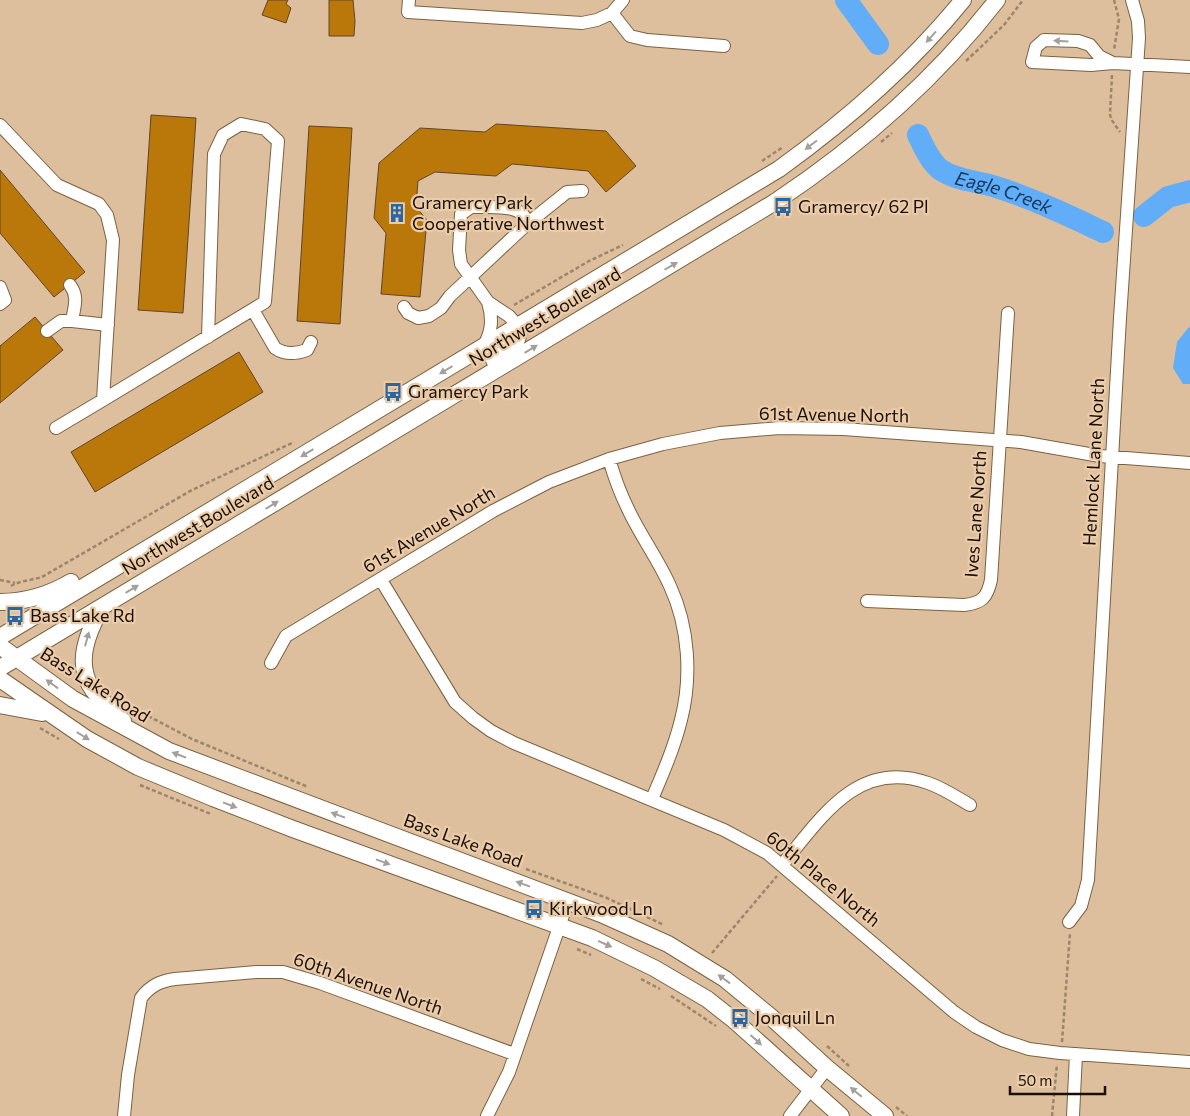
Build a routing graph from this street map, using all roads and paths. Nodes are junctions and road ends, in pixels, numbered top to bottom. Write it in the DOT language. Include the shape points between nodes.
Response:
graph roads {
  1 [pos="622,0"];
  2 [pos="963,0"];
  3 [pos="997,0"];
  4 [pos="1132,0"];
  5 [pos="408,6"];
  6 [pos="612,13"];
  7 [pos="724,46"];
  8 [pos="1113,63"];
  9 [pos="1138,65"];
  10 [pos="1190,67"];
  11 [pos="0,125"];
  12 [pos="783,146"];
  13 [pos="759,163"];
  14 [pos="582,191"];
  15 [pos="527,224"];
  16 [pos="626,243"];
  17 [pos="470,278"];
  18 [pos="70,285"];
  19 [pos="0,287"];
  20 [pos="488,302"];
  21 [pos="0,304"];
  22 [pos="404,307"];
  23 [pos="510,308"];
  24 [pos="253,310"];
  25 [pos="1008,313"];
  26 [pos="72,321"];
  27 [pos="108,325"];
  28 [pos="518,326"];
  29 [pos="47,331"];
  30 [pos="208,337"];
  31 [pos="311,342"];
  32 [pos="483,348"];
  33 [pos="104,400"];
  34 [pos="56,428"];
  35 [pos="302,439"];
  36 [pos="999,440"];
  37 [pos="1111,456"];
  38 [pos="609,459"];
  39 [pos="1190,463"];
  40 [pos="334,467"];
  41 [pos="186,526"];
  42 [pos="0,580"];
  43 [pos="381,580"];
  44 [pos="15,583"];
  45 [pos="3,596"];
  46 [pos="868,601"];
  47 [pos="102,607"];
  48 [pos="0,637"];
  49 [pos="0,646"];
  50 [pos="42,655"];
  51 [pos="16,659"];
  52 [pos="270,663"];
  53 [pos="0,668"];
  54 [pos="76,670"];
  55 [pos="0,679"];
  56 [pos="0,705"];
  57 [pos="52,716"];
  58 [pos="35,725"];
  59 [pos="139,736"];
  60 [pos="62,740"];
  61 [pos="132,781"];
  62 [pos="652,799"];
  63 [pos="970,805"];
  64 [pos="214,815"];
  65 [pos="782,864"];
  66 [pos="568,902"];
  67 [pos="1069,922"];
  68 [pos="560,926"];
  69 [pos="575,948"];
  70 [pos="712,953"];
  71 [pos="594,956"];
  72 [pos="637,977"];
  73 [pos="720,1029"];
  74 [pos="1060,1053"];
  75 [pos="514,1054"];
  76 [pos="1076,1054"];
  77 [pos="1190,1062"];
  78 [pos="827,1068"];
  79 [pos="810,1088"];
  80 [pos="124,1116"];
  81 [pos="487,1116"];
  82 [pos="790,1116"];
  83 [pos="841,1116"];
  84 [pos="885,1116"];
  85 [pos="1052,1116"];
  86 [pos="1073,1116"];
  1 -- 6 [label="street"];
  2 -- 28 [label="main road, Northwest Boulevard, one-way" via="898,72 804,151"];
  40 -- 3 [label="main road, Northwest Boulevard, one-way" via="709,243 811,178 905,101 954,52"];
  4 -- 9 [label="street, Hemlock Lane North" via="1140,38"];
  5 -- 6 [label="street" via="582,23"];
  6 -- 7 [label="street" via="630,36"];
  8 -- 8 [label="street, one-way" via="1099,56 1090,45 1044,40 1036,47 1032,62"];
  8 -- 9 [label="street"];
  9 -- 10 [label="street"];
  9 -- 37 [label="street, Hemlock Lane North"];
  11 -- 27 [label="street" via="57,185 99,204 107,215 113,240"];
  12 -- 13 [label="path"];
  14 -- 15 [label="street" via="567,192"];
  15 -- 17 [label="street"];
  15 -- 17 [label="street" via="526,218 516,209 470,207 464,210 459,250"];
  16 -- 23 [label="path" via="581,265"];
  17 -- 20 [label="street"];
  17 -- 22 [label="street" via="441,308 428,316 418,318"];
  18 -- 26 [label="street" via="75,298"];
  19 -- 21 [label="street" via="5,300"];
  20 -- 28 [label="street"];
  20 -- 32 [label="street" via="491,323"];
  24 -- 30 [label="street"];
  24 -- 30 [label="street" via="266,302 278,141 265,129 241,124 223,135 214,154"];
  24 -- 31 [label="street" via="275,348 281,352 298,353 307,350"];
  25 -- 36 [label="street, Ives Lane North"];
  26 -- 27 [label="street"];
  26 -- 29 [label="street" via="60,322"];
  27 -- 33 [label="street"];
  28 -- 32 [label="main road, Northwest Boulevard"];
  28 -- 40 [label="main road" via="518,338 510,349 353,443"];
  30 -- 33 [label="street"];
  32 -- 41 [label="main road, Northwest Boulevard, one-way"];
  33 -- 34 [label="street"];
  35 -- 44 [label="path" via="192,490 42,577"];
  36 -- 37 [label="street, 61st Avenue North"];
  36 -- 38 [label="street, 61st Avenue North" via="780,428 720,433"];
  36 -- 46 [label="street, Ives Lane North" via="988,592 976,604 964,605"];
  37 -- 39 [label="street, 61st Avenue North"];
  37 -- 67 [label="street, Hemlock Lane North" via="1088,880 1081,906"];
  38 -- 43 [label="street, 61st Avenue North" via="549,482 494,511"];
  38 -- 62 [label="street" via="628,509 671,587 683,621 687,687 671,753"];
  47 -- 40 [label="main road, Northwest Boulevard, one-way"];
  41 -- 45 [label="main road" via="160,530 53,592 25,600"];
  41 -- 48 [label="main road, Northwest Boulevard"];
  42 -- 44 [label="path"];
  43 -- 52 [label="street, 61st Avenue North" via="286,636"];
  43 -- 62 [label="street, 60th Place North" via="455,702 473,718 491,732 514,743"];
  44 -- 45 [label="path"];
  47 -- 51 [label="main road, Northwest Boulevard"];
  59 -- 47 [label="main road, one-way" via="91,688 86,677 86,638"];
  49 -- 51 [label="main road, Bass Lake Road"];
  50 -- 54 [label="path"];
  51 -- 53 [label="main road, Northwest Boulevard"];
  59 -- 51 [label="main road, Bass Lake Road, one-way" via="73,700"];
  55 -- 57 [label="main road"];
  56 -- 57 [label="main road"];
  57 -- 68 [label="main road, one-way" via="127,761 176,783"];
  58 -- 60 [label="path"];
  66 -- 59 [label="main road, Bass Lake Road, one-way" via="240,779"];
  61 -- 64 [label="path"];
  62 -- 65 [label="street, 60th Place North" via="746,840"];
  63 -- 65 [label="street" via="929,783 910,778 888,777 868,783 850,791 833,805"];
  65 -- 70 [label="path" via="777,876"];
  65 -- 74 [label="street, 60th Place North" via="954,1012 976,1027 1002,1040"];
  66 -- 68 [label="street"];
  78 -- 66 [label="main road, Bass Lake Road, one-way" via="771,1017 697,960 635,928"];
  67 -- 74 [label="path" via="1070,945"];
  68 -- 75 [label="street"];
  68 -- 79 [label="main road, one-way" via="626,953 707,1000"];
  69 -- 71 [label="path"];
  72 -- 73 [label="path"];
  74 -- 76 [label="street, 60th Place North"];
  74 -- 85 [label="path"];
  75 -- 80 [label="street, 60th Avenue North" via="283,972 175,978 148,989 141,998"];
  75 -- 81 [label="street" via="509,1072"];
  76 -- 77 [label="street, 60th Place North"];
  76 -- 86 [label="street"];
  78 -- 79 [label="street"];
  84 -- 78 [label="main road, Bass Lake Road, one-way"];
  79 -- 82 [label="street"];
  79 -- 83 [label="main road"];
}
